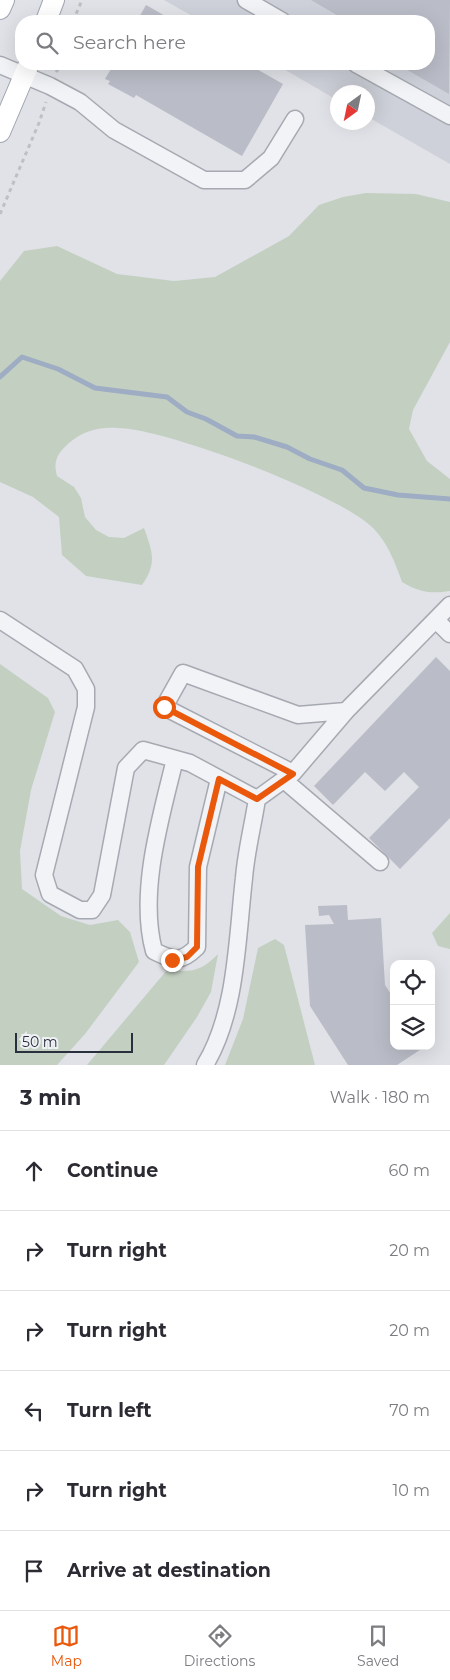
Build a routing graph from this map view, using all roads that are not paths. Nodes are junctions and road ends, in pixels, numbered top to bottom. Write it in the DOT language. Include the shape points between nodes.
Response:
graph roads {
  1 [pos="4,0"];
  2 [pos="54,0"];
  3 [pos="246,0"];
  4 [pos="0,10"];
  5 [pos="48,15"];
  6 [pos="272,15"];
  7 [pos="0,65"];
  8 [pos="15,68"];
  9 [pos="26,70"];
  10 [pos="367,70"];
  11 [pos="450,116"];
  12 [pos="295,119"];
  13 [pos="0,132"];
  14 [pos="450,606"];
  15 [pos="0,620"];
  16 [pos="436,620"];
  17 [pos="450,634"];
  18 [pos="346,711"];
  19 [pos="175,759"];
  20 [pos="288,777"];
  21 [pos="219,779"];
  22 [pos="257,799"];
  23 [pos="380,862"];
  24 [pos="205,1065"];
  1 -- 4 [label="main road"];
  2 -- 5 [label="main road"];
  3 -- 6 [label="lane"];
  7 -- 8 [label="lane"];
  9 -- 12 [label="lane" via="80,102 114,130 204,180 245,180 271,158"];
  9 -- 13 [label="main road"];
  10 -- 11 [label="lane"];
  14 -- 16 [label="lane"];
  15 -- 19 [label="lane" via="75,669 86,689 86,707 44,875 50,894 80,910 92,910 102,895 126,768 143,750"];
  16 -- 17 [label="lane"];
  16 -- 18 [label="lane"];
  18 -- 20 [label="lane"];
  18 -- 20 [label="lane" via="298,715 184,673 164,707"];
  19 -- 21 [label="lane" via="190,763"];
  19 -- 21 [label="lane" via="154,848 148,930 154,951 172,960 187,957 197,947 198,867"];
  20 -- 22 [label="lane"];
  20 -- 23 [label="lane"];
  21 -- 22 [label="lane"];
  22 -- 24 [label="lane" via="244,876 235,969 214,1051"];
}
